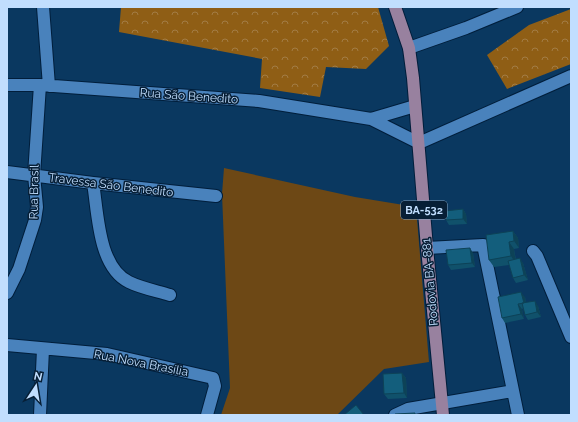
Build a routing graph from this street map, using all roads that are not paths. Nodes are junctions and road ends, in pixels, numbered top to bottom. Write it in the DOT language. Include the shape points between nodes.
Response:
graph roads {
  1 [pos="43,7"];
  2 [pos="395,7"];
  3 [pos="517,7"];
  4 [pos="409,48"];
  5 [pos="570,78"];
  6 [pos="7,85"];
  7 [pos="44,86"];
  8 [pos="415,106"];
  9 [pos="371,119"];
  10 [pos="419,143"];
  11 [pos="7,172"];
  12 [pos="34,175"];
  13 [pos="93,183"];
  14 [pos="216,196"];
  15 [pos="427,248"];
  16 [pos="532,252"];
  17 [pos="7,293"];
  18 [pos="170,295"];
  19 [pos="571,338"];
  20 [pos="7,345"];
  21 [pos="43,349"];
  22 [pos="513,392"];
  23 [pos="443,409"];
  24 [pos="40,415"];
  25 [pos="207,415"];
  26 [pos="395,415"];
  27 [pos="518,415"];
  1 -- 7 [label="street, Rua Brasil"];
  2 -- 4 [label="main road, Rodovia BA-881 / BA-532"];
  3 -- 4 [label="street"];
  4 -- 8 [label="main road, Rodovia BA-881 / BA-532"];
  5 -- 10 [label="street"];
  6 -- 7 [label="street, Rua São Benedito"];
  7 -- 9 [label="street, Rua São Benedito" via="259,101"];
  7 -- 12 [label="street, Rua Brasil"];
  8 -- 9 [label="street, Rua São Benedito"];
  8 -- 10 [label="main road, Rodovia BA-881 / BA-532"];
  9 -- 10 [label="street, Rua São Benedito"];
  10 -- 15 [label="main road, Rodovia BA-881 / BA-532"];
  11 -- 12 [label="street, Travessa São Benedito"];
  12 -- 13 [label="street, Travessa São Benedito"];
  12 -- 17 [label="street, Rua Brasil" via="37,207 35,220 19,269"];
  13 -- 14 [label="street, Travessa São Benedito"];
  13 -- 18 [label="street" via="105,256 120,276 130,283"];
  15 -- 22 [label="street" via="483,245"];
  15 -- 23 [label="main road, Rodovia BA-881 / BA-532"];
  16 -- 19 [label="street" via="537,256"];
  20 -- 21 [label="street, Rua Nova Brasília"];
  21 -- 24 [label="street"];
  21 -- 25 [label="street, Rua Nova Brasília" via="107,354 213,378 215,386"];
  22 -- 23 [label="street"];
  22 -- 27 [label="street"];
  23 -- 26 [label="street" via="408,409"];
}
